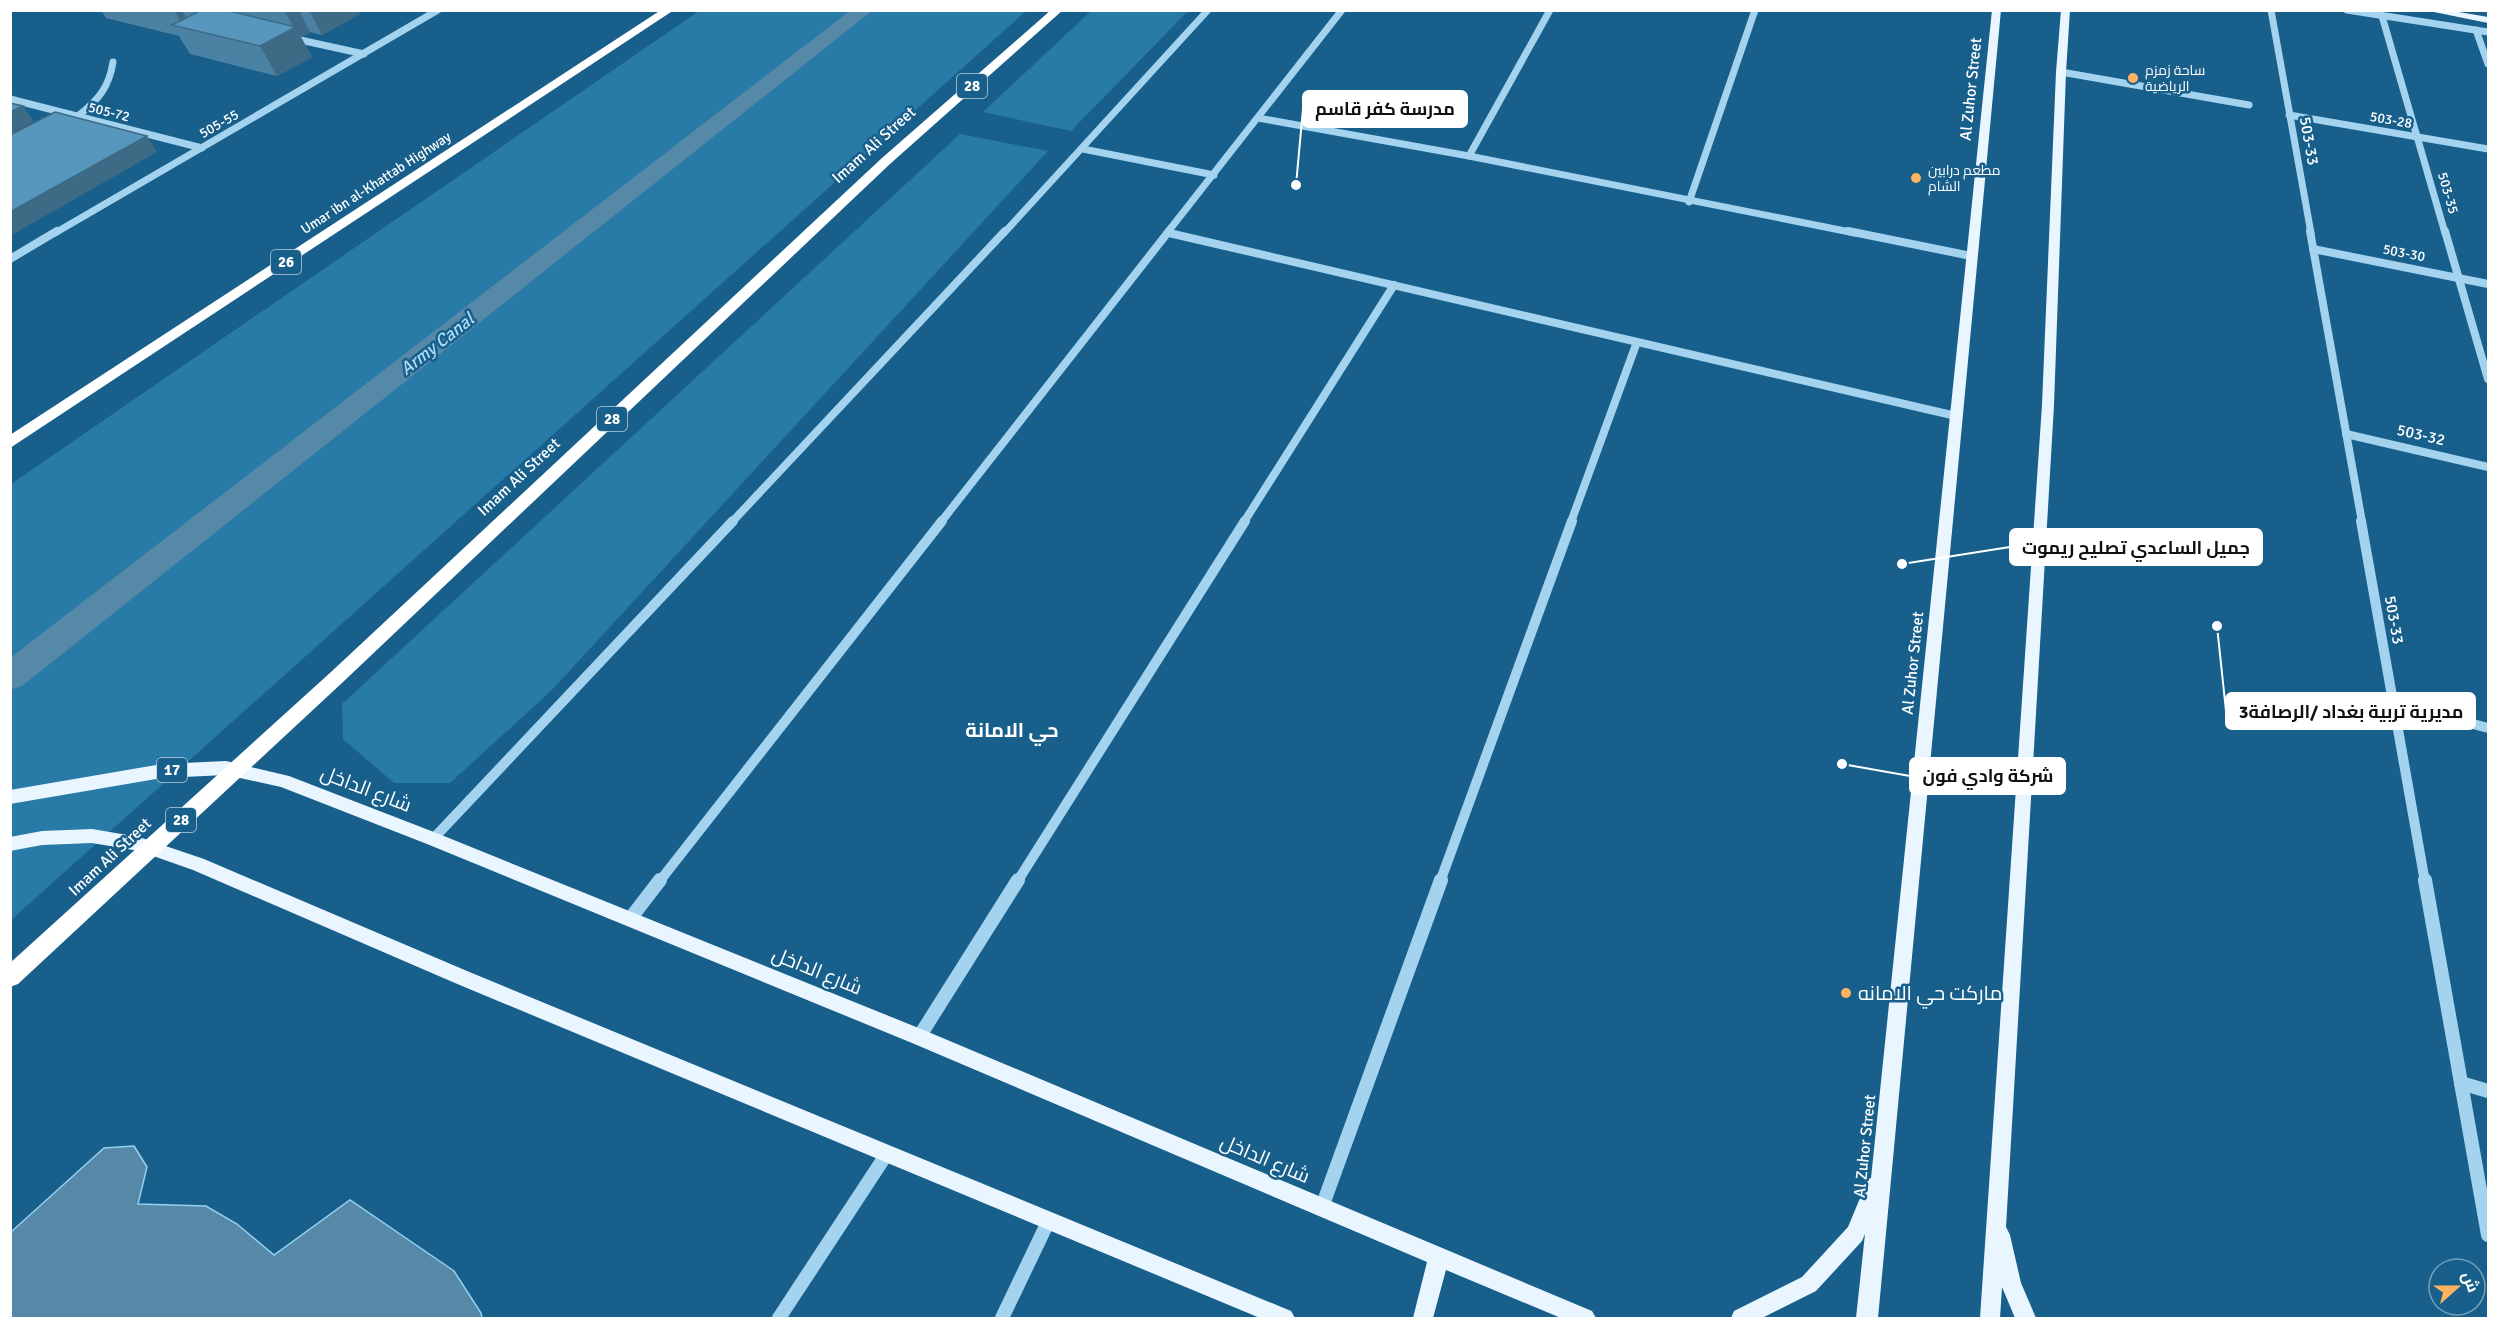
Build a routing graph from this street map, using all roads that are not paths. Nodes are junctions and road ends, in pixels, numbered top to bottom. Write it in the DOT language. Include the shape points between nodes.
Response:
graph roads {
  1 [pos="438,10"];
  2 [pos="669,10"];
  3 [pos="1058,10"];
  4 [pos="1208,10"];
  5 [pos="1342,10"];
  6 [pos="1550,10"];
  7 [pos="1755,10"];
  8 [pos="1997,10"];
  9 [pos="2066,10"];
  10 [pos="2271,10"];
  11 [pos="2347,10"];
  12 [pos="2428,10"];
  13 [pos="2382,16"];
  14 [pos="2488,20"];
  15 [pos="2476,30"];
  16 [pos="2488,32"];
  17 [pos="287,37"];
  18 [pos="364,54"];
  19 [pos="113,62"];
  20 [pos="2488,64"];
  21 [pos="2061,72"];
  22 [pos="10,99"];
  23 [pos="2249,105"];
  24 [pos="68,114"];
  25 [pos="2289,115"];
  26 [pos="78,116"];
  27 [pos="1258,118"];
  28 [pos="58,119"];
  29 [pos="2418,137"];
  30 [pos="202,148"];
  31 [pos="1083,149"];
  32 [pos="2488,149"];
  33 [pos="1469,156"];
  34 [pos="1214,175"];
  35 [pos="1689,201"];
  36 [pos="1169,233"];
  37 [pos="2313,249"];
  38 [pos="1971,256"];
  39 [pos="10,259"];
  40 [pos="2459,278"];
  41 [pos="2488,284"];
  42 [pos="1394,285"];
  43 [pos="1637,342"];
  44 [pos="2488,379"];
  45 [pos="1956,416"];
  46 [pos="2346,434"];
  47 [pos="10,443"];
  48 [pos="2488,467"];
  49 [pos="2394,703"];
  50 [pos="2488,728"];
  51 [pos="10,797"];
  52 [pos="433,839"];
  53 [pos="10,844"];
  54 [pos="630,919"];
  55 [pos="10,977"];
  56 [pos="919,1037"];
  57 [pos="2462,1083"];
  58 [pos="2488,1091"];
  59 [pos="886,1155"];
  60 [pos="1880,1172"];
  61 [pos="1322,1208"];
  62 [pos="1996,1215"];
  63 [pos="1048,1222"];
  64 [pos="2488,1235"];
  65 [pos="1439,1257"];
  66 [pos="779,1318"];
  67 [pos="1002,1318"];
  68 [pos="1284,1318"];
  69 [pos="1423,1318"];
  70 [pos="1585,1318"];
  71 [pos="1741,1318"];
  72 [pos="1867,1318"];
  73 [pos="1990,1318"];
  74 [pos="2025,1318"];
  1 -- 18 [label="street, 505-55"];
  2 -- 47 [label="highway, Umar ibn al-Khattab Highway / 26"];
  3 -- 55 [label="highway, Imam Ali Street / 28" via="886,161 337,677"];
  4 -- 31 [label="street"];
  5 -- 27 [label="street"];
  6 -- 33 [label="street"];
  7 -- 35 [label="street"];
  8 -- 38 [label="main road, Al Zuhor Street"];
  9 -- 21 [label="main road"];
  10 -- 25 [label="street, 503-33"];
  11 -- 13 [label="street"];
  12 -- 14 [label="main road"];
  13 -- 15 [label="street"];
  13 -- 29 [label="street, 503-35"];
  15 -- 16 [label="street"];
  15 -- 20 [label="street"];
  17 -- 18 [label="street"];
  18 -- 30 [label="street, 505-55"];
  19 -- 26 [label="street" via="106,93"];
  21 -- 23 [label="street"];
  21 -- 62 [label="main road" via="2048,405"];
  22 -- 24 [label="street, 505-72"];
  24 -- 26 [label="street, 505-72"];
  24 -- 28 [label="street"];
  25 -- 29 [label="street, 503-28"];
  25 -- 37 [label="street, 503-33"];
  26 -- 30 [label="street, 505-72"];
  27 -- 33 [label="street"];
  27 -- 34 [label="street"];
  29 -- 32 [label="street, 503-28"];
  29 -- 40 [label="street, 503-35"];
  30 -- 39 [label="street, 505-55"];
  31 -- 34 [label="street"];
  31 -- 52 [label="street"];
  33 -- 35 [label="street"];
  34 -- 36 [label="street"];
  35 -- 38 [label="street"];
  36 -- 42 [label="street"];
  36 -- 54 [label="street"];
  37 -- 40 [label="street, 503-30"];
  37 -- 46 [label="street, 503-33"];
  38 -- 45 [label="main road, Al Zuhor Street"];
  40 -- 41 [label="street, 503-30"];
  40 -- 44 [label="street, 503-35"];
  42 -- 43 [label="street"];
  42 -- 56 [label="street"];
  43 -- 45 [label="street"];
  43 -- 61 [label="street"];
  45 -- 60 [label="main road, Al Zuhor Street"];
  46 -- 48 [label="street, 503-32"];
  46 -- 49 [label="street, 503-33"];
  49 -- 50 [label="street"];
  49 -- 57 [label="street, 503-33"];
  51 -- 52 [label="main road, شارع الداخل / 17" via="162,771 226,768 283,781"];
  52 -- 54 [label="main road, شارع الداخل"];
  53 -- 59 [label="main road" via="92,836 139,844 198,864"];
  54 -- 56 [label="main road, شارع الداخل"];
  56 -- 61 [label="main road, شارع الداخل"];
  57 -- 58 [label="street"];
  57 -- 64 [label="street, 503-33"];
  59 -- 63 [label="main road"];
  59 -- 66 [label="street"];
  60 -- 71 [label="main road" via="1855,1234 1809,1284"];
  60 -- 72 [label="main road, Al Zuhor Street"];
  61 -- 65 [label="main road, شارع الداخل"];
  62 -- 73 [label="main road"];
  62 -- 74 [label="main road" via="2011,1283"];
  63 -- 67 [label="street"];
  63 -- 68 [label="main road"];
  65 -- 69 [label="main road"];
  65 -- 70 [label="main road, شارع الداخل"];
}
